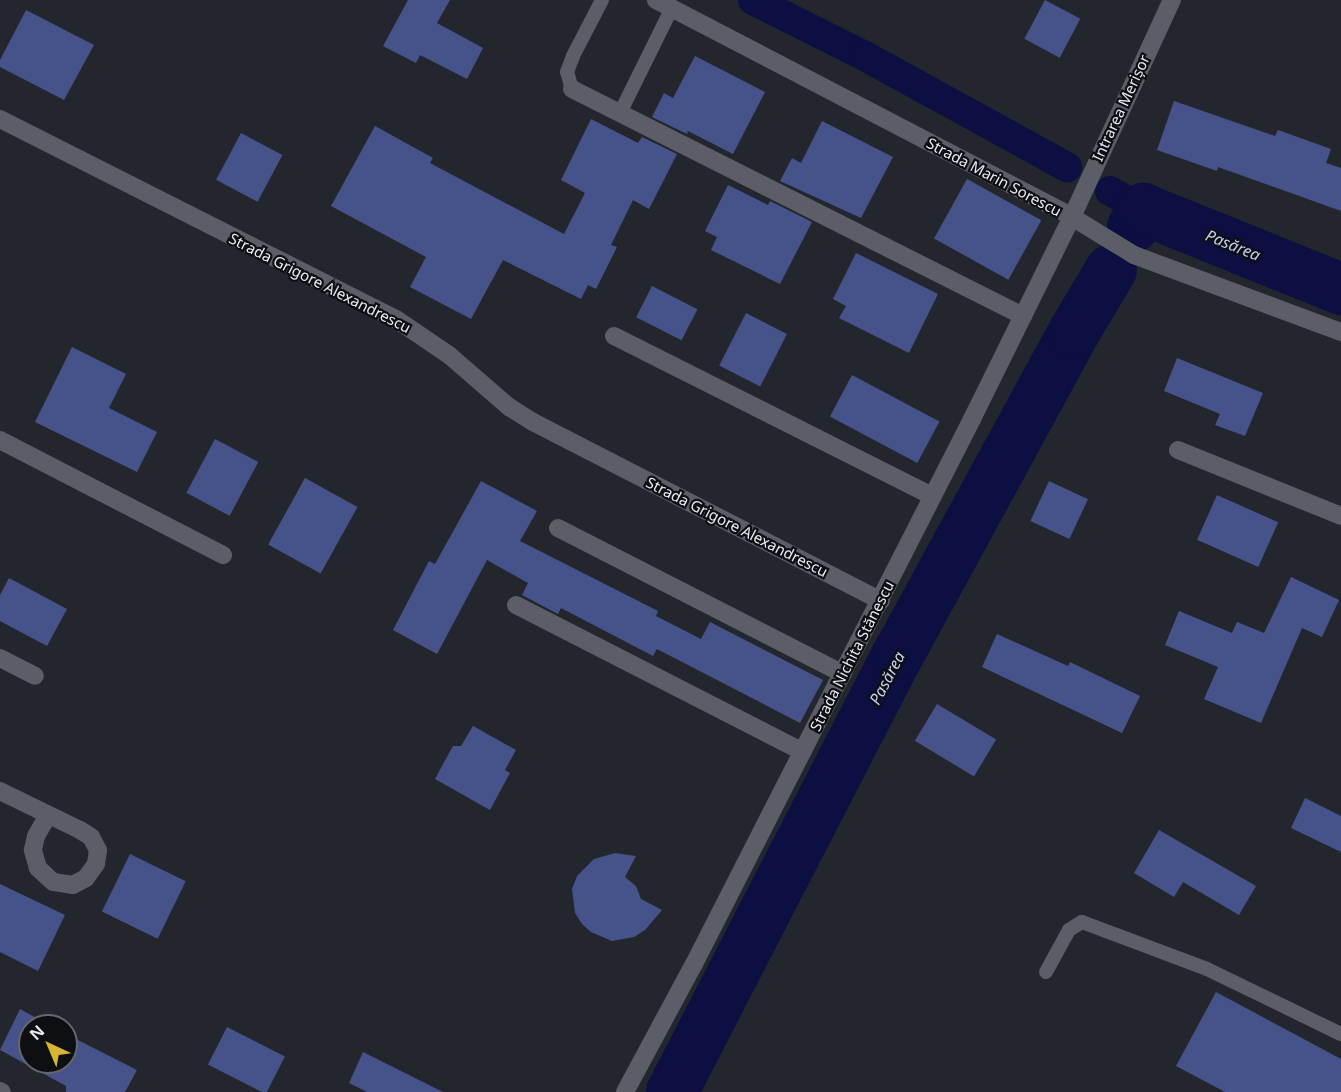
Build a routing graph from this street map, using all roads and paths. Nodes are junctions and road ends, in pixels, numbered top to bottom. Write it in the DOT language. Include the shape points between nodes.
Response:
graph roads {
  1 [pos="602,0"];
  2 [pos="1172,0"];
  3 [pos="664,4"];
  4 [pos="572,89"];
  5 [pos="620,113"];
  6 [pos="0,118"];
  7 [pos="1072,217"];
  8 [pos="1023,316"];
  9 [pos="1341,332"];
  10 [pos="614,336"];
  11 [pos="0,440"];
  12 [pos="1178,450"];
  13 [pos="932,496"];
  14 [pos="1341,516"];
  15 [pos="558,528"];
  16 [pos="223,555"];
  17 [pos="881,600"];
  18 [pos="516,605"];
  19 [pos="0,658"];
  20 [pos="843,674"];
  21 [pos="35,676"];
  22 [pos="803,752"];
  23 [pos="0,791"];
  24 [pos="48,815"];
  25 [pos="1046,972"];
  26 [pos="1341,1034"];
  27 [pos="625,1092"];
  1 -- 4 [label="lane" via="567,72"];
  2 -- 7 [label="street, Intrarea Merișor"];
  3 -- 5 [label="lane"];
  3 -- 7 [label="street, Strada Marin Sorescu"];
  4 -- 5 [label="street"];
  5 -- 8 [label="street"];
  6 -- 17 [label="street, Strada Grigore Alexandrescu" via="396,319 533,422"];
  7 -- 8 [label="street, Strada Nichita Stănescu"];
  7 -- 9 [label="street, Strada Marin Sorescu" via="1134,255"];
  8 -- 13 [label="street, Strada Nichita Stănescu"];
  10 -- 13 [label="street"];
  11 -- 16 [label="street"];
  12 -- 14 [label="street"];
  13 -- 17 [label="street, Strada Nichita Stănescu"];
  15 -- 20 [label="street"];
  17 -- 20 [label="street, Strada Nichita Stănescu"];
  18 -- 22 [label="street"];
  19 -- 21 [label="street"];
  20 -- 22 [label="street, Strada Nichita Stănescu"];
  22 -- 27 [label="street, Strada Nichita Stănescu"];
  23 -- 24 [label="street"];
  25 -- 26 [label="lane" via="1069,930 1082,922 1207,969"];
}
